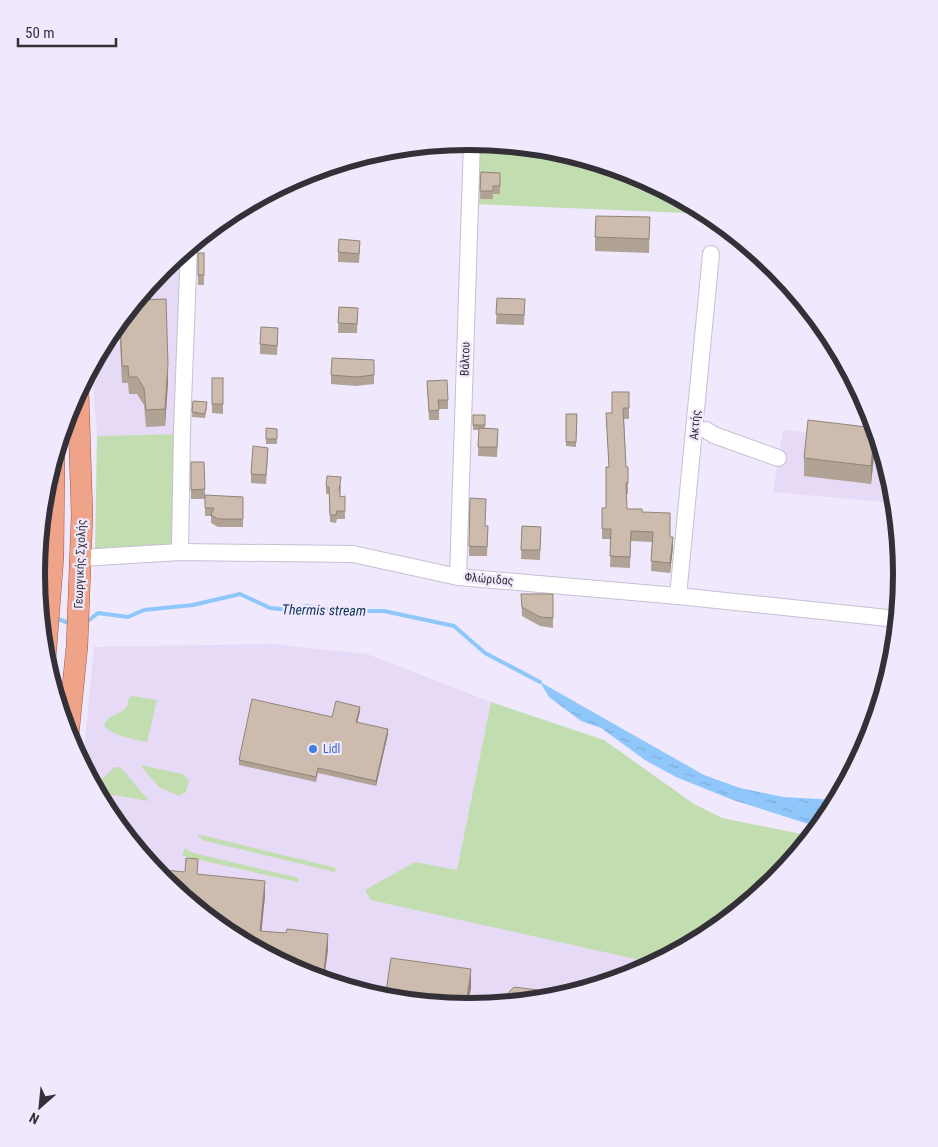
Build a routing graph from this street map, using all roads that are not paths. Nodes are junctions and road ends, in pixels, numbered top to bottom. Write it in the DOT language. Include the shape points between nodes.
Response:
graph roads {
  1 [pos="472,150"];
  2 [pos="711,254"];
  3 [pos="189,255"];
  4 [pos="79,407"];
  5 [pos="706,430"];
  6 [pos="778,458"];
  7 [pos="54,486"];
  8 [pos="180,552"];
  9 [pos="81,558"];
  10 [pos="458,577"];
  11 [pos="678,596"];
  12 [pos="890,617"];
  13 [pos="48,619"];
  14 [pos="70,715"];
  1 -- 10 [label="street, Βάλτου"];
  2 -- 11 [label="street, Ακτής"];
  3 -- 8 [label="street"];
  4 -- 9 [label="main road, Γεωργικής Σχολής" via="83,493"];
  5 -- 6 [label="street"];
  7 -- 13 [label="main road"];
  8 -- 9 [label="street, Φλώριδας"];
  8 -- 10 [label="street, Φλώριδας" via="353,554"];
  9 -- 14 [label="main road, Γεωργικής Σχολής"];
  10 -- 11 [label="street, Φλώριδας"];
  11 -- 12 [label="street, Φλώριδας"];
}
